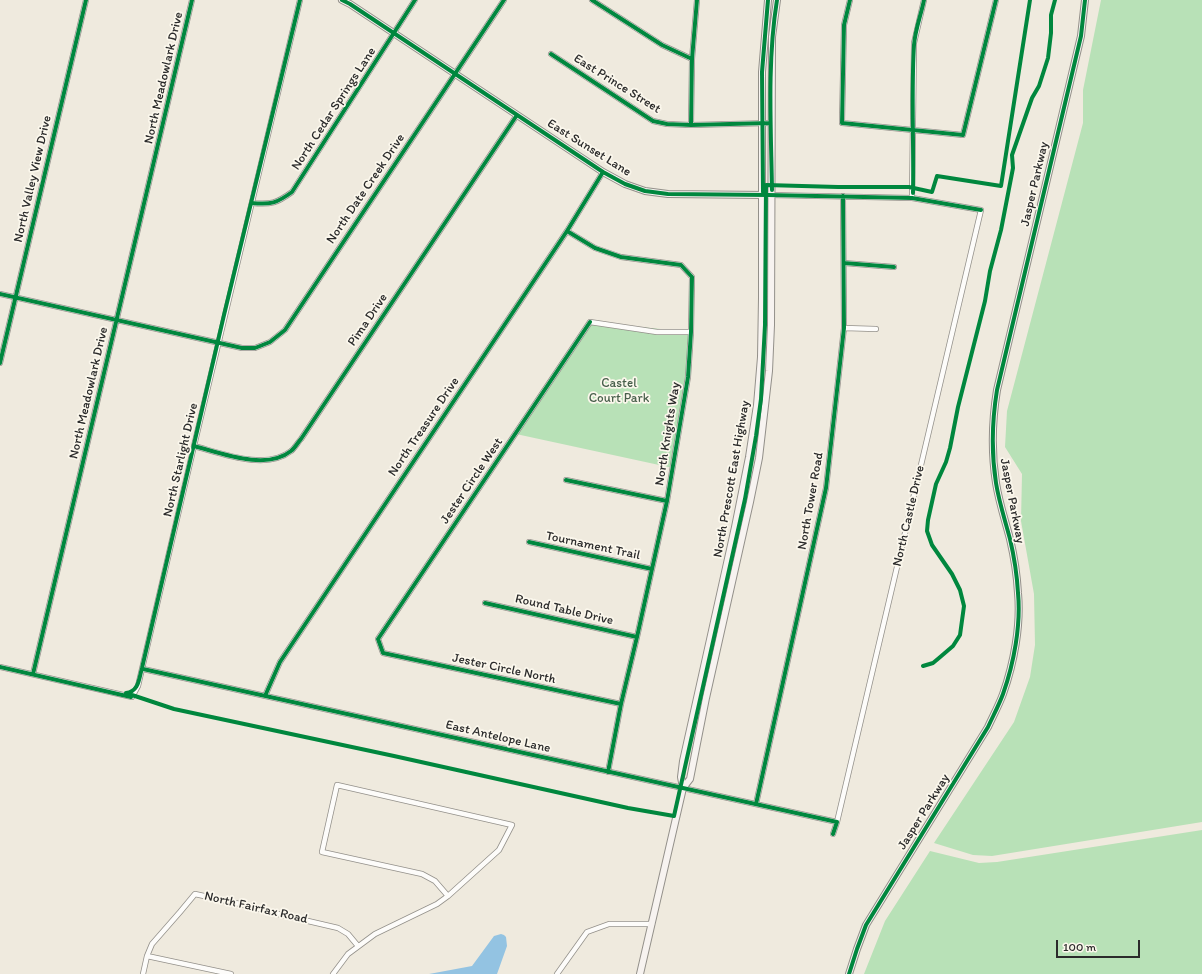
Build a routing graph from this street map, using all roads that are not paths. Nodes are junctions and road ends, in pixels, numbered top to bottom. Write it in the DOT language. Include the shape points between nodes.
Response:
graph roads {
  1 [pos="86,0"];
  2 [pos="192,0"];
  3 [pos="300,0"];
  4 [pos="342,0"];
  5 [pos="416,0"];
  6 [pos="504,0"];
  7 [pos="592,0"];
  8 [pos="697,0"];
  9 [pos="768,0"];
  10 [pos="777,0"];
  11 [pos="850,0"];
  12 [pos="924,0"];
  13 [pos="996,0"];
  14 [pos="1085,0"];
  15 [pos="394,33"];
  16 [pos="551,54"];
  17 [pos="692,59"];
  18 [pos="455,74"];
  19 [pos="517,115"];
  20 [pos="763,123"];
  21 [pos="771,123"];
  22 [pos="691,126"];
  23 [pos="912,129"];
  24 [pos="603,172"];
  25 [pos="768,195"];
  26 [pos="843,196"];
  27 [pos="912,198"];
  28 [pos="252,203"];
  29 [pos="981,210"];
  30 [pos="567,231"];
  31 [pos="844,263"];
  32 [pos="894,267"];
  33 [pos="0,294"];
  34 [pos="15,298"];
  35 [pos="117,320"];
  36 [pos="844,328"];
  37 [pos="876,329"];
  38 [pos="692,332"];
  39 [pos="219,343"];
  40 [pos="0,363"];
  41 [pos="756,410"];
  42 [pos="765,411"];
  43 [pos="194,446"];
  44 [pos="566,480"];
  45 [pos="667,501"];
  46 [pos="529,542"];
  47 [pos="652,569"];
  48 [pos="722,586"];
  49 [pos="731,588"];
  50 [pos="485,603"];
  51 [pos="638,637"];
  52 [pos="383,653"];
  53 [pos="0,667"];
  54 [pos="143,669"];
  55 [pos="33,674"];
  56 [pos="265,696"];
  57 [pos="621,704"];
  58 [pos="608,772"];
  59 [pos="683,788"];
  60 [pos="756,804"];
  61 [pos="837,822"];
  62 [pos="833,834"];
  63 [pos="448,896"];
  64 [pos="652,924"];
  65 [pos="358,946"];
  66 [pos="147,956"];
  67 [pos="216,972"];
  68 [pos="143,974"];
  69 [pos="231,974"];
  70 [pos="333,974"];
  71 [pos="557,974"];
  72 [pos="640,974"];
  73 [pos="849,974"];
  1 -- 34 [label="street, North Valley View Drive"];
  2 -- 35 [label="street, North Meadowlark Drive"];
  3 -- 28 [label="street, North Starlight Drive"];
  4 -- 15 [label="street, East Sunset Lane"];
  5 -- 15 [label="street, North Cedar Springs Lane"];
  6 -- 18 [label="street, North Date Creek Drive"];
  7 -- 17 [label="street" via="662,45"];
  8 -- 17 [label="street"];
  9 -- 20 [label="street, North Prescott East Highway" via="763,65"];
  10 -- 21 [label="street, North Prescott East Highway" via="772,37"];
  11 -- 23 [label="street" via="844,25 842,123"];
  12 -- 23 [label="street" via="914,44"];
  13 -- 23 [label="street" via="963,135"];
  14 -- 73 [label="street, Jasper Parkway" via="1081,36 993,412 992,439 996,483 1010,540 1018,594 1016,640 1011,667 1003,694 988,727 866,925"];
  15 -- 18 [label="street, East Sunset Lane"];
  15 -- 28 [label="street, North Cedar Springs Lane" via="292,192 280,201"];
  16 -- 22 [label="street, East Prince Street" via="653,120"];
  17 -- 22 [label="street"];
  18 -- 19 [label="street, East Sunset Lane"];
  18 -- 39 [label="street, North Date Creek Drive" via="285,330 270,342 255,348"];
  19 -- 24 [label="street, East Sunset Lane"];
  19 -- 43 [label="street, Pima Drive" via="291,451 269,460 256,460"];
  20 -- 21 [label="street, East Prince Street"];
  20 -- 22 [label="street, East Prince Street"];
  20 -- 25 [label="street, North Prescott East Highway"];
  21 -- 25 [label="street, North Prescott East Highway"];
  23 -- 27 [label="street"];
  24 -- 25 [label="street, East Sunset Lane" via="645,191 668,194"];
  24 -- 30 [label="street, North Treasure Drive"];
  25 -- 26 [label="street, East Sunset Lane"];
  25 -- 41 [label="street, North Prescott East Highway" via="761,357"];
  25 -- 42 [label="street, North Prescott East Highway" via="771,325"];
  26 -- 27 [label="street, East Sunset Lane"];
  26 -- 31 [label="street, North Tower Road"];
  27 -- 29 [label="street, East Sunset Lane"];
  28 -- 39 [label="street, North Starlight Drive"];
  29 -- 61 [label="street, North Castle Drive"];
  30 -- 38 [label="street, North Knights Way" via="595,248 621,257 681,265 692,277"];
  30 -- 56 [label="street, North Treasure Drive" via="280,662"];
  31 -- 32 [label="street"];
  31 -- 36 [label="street, North Tower Road"];
  33 -- 34 [label="street, North Date Creek Drive"];
  34 -- 35 [label="street, North Date Creek Drive"];
  34 -- 40 [label="street, North Valley View Drive"];
  35 -- 39 [label="street, North Date Creek Drive"];
  35 -- 55 [label="street, North Meadowlark Drive"];
  36 -- 37 [label="street"];
  36 -- 60 [label="street, North Tower Road" via="826,488"];
  38 -- 45 [label="street, North Knights Way" via="688,377"];
  38 -- 52 [label="street, Jester Circle West" via="657,332 590,322 378,639"];
  39 -- 43 [label="street, North Starlight Drive"];
  41 -- 42 [label="street"];
  41 -- 48 [label="street, North Prescott East Highway" via="749,457"];
  42 -- 49 [label="street, North Prescott East Highway" via="759,458"];
  43 -- 54 [label="street, North Starlight Drive"];
  44 -- 45 [label="street"];
  45 -- 47 [label="street, North Knights Way"];
  46 -- 47 [label="street, Tournament Trail"];
  47 -- 51 [label="street, North Knights Way"];
  48 -- 49 [label="street"];
  48 -- 59 [label="street, North Prescott East Highway" via="683,761"];
  49 -- 59 [label="street, North Prescott East Highway" via="690,779"];
  50 -- 51 [label="street, Round Table Drive"];
  51 -- 57 [label="street, North Knights Way"];
  52 -- 57 [label="street, Jester Circle North"];
  53 -- 55 [label="street"];
  54 -- 55 [label="street, North Starlight Drive" via="132,697"];
  54 -- 56 [label="street, East Antelope Lane"];
  56 -- 58 [label="street, East Antelope Lane"];
  57 -- 58 [label="street, North Knights Way"];
  58 -- 59 [label="street, East Antelope Lane"];
  59 -- 60 [label="street, East Antelope Lane"];
  59 -- 64 [label="street, North Prescott East Highway"];
  60 -- 61 [label="street, East Antelope Lane"];
  61 -- 62 [label="street"];
  63 -- 63 [label="street" via="499,850 512,825 337,785 322,852 422,874 435,881"];
  63 -- 65 [label="street" via="437,904 375,934"];
  64 -- 71 [label="street" via="609,924 587,932"];
  64 -- 72 [label="street, North Prescott East Highway"];
  65 -- 66 [label="street, North Fairfax Road" via="348,934 338,928 195,894 152,944"];
  65 -- 70 [label="street" via="348,954"];
  66 -- 67 [label="street"];
  66 -- 68 [label="street, North Fairfax Road"];
  67 -- 69 [label="street"];
}
